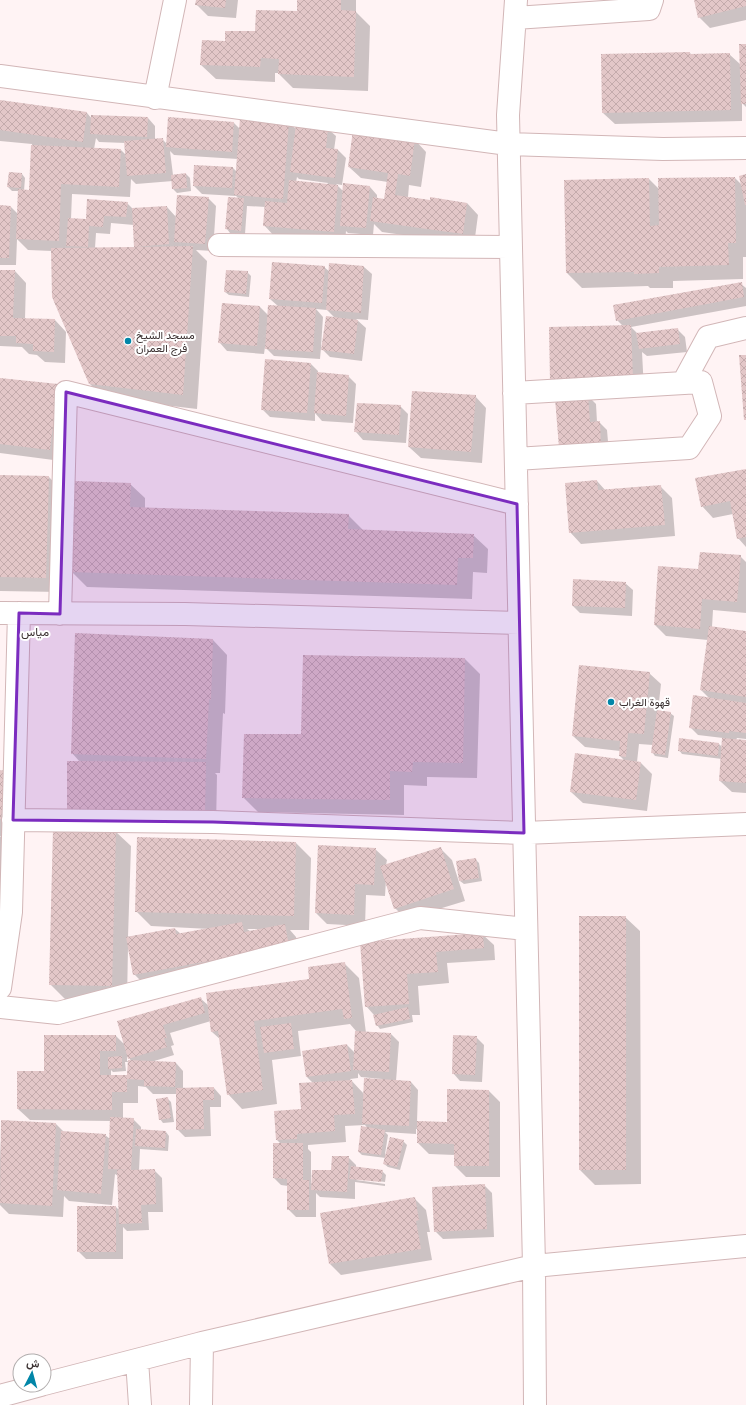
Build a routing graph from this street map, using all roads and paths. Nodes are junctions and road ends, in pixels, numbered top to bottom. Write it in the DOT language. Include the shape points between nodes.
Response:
graph roads {
  1 [pos="175,0"];
  2 [pos="652,0"];
  3 [pos="515,9"];
  4 [pos="0,76"];
  5 [pos="155,98"];
  6 [pos="508,144"];
  7 [pos="746,148"];
  8 [pos="219,244"];
  9 [pos="511,247"];
  10 [pos="746,328"];
  11 [pos="683,383"];
  12 [pos="514,393"];
  13 [pos="516,459"];
  14 [pos="516,504"];
  15 [pos="9,613"];
  16 [pos="60,614"];
  17 [pos="519,623"];
  18 [pos="13,820"];
  19 [pos="746,824"];
  20 [pos="524,833"];
  21 [pos="526,929"];
  22 [pos="0,988"];
  23 [pos="0,1006"];
  24 [pos="746,1246"];
  25 [pos="534,1266"];
  26 [pos="202,1343"];
  27 [pos="137,1360"];
  28 [pos="52,1382"];
  29 [pos="12,1393"];
  30 [pos="0,1396"];
  31 [pos="140,1405"];
  32 [pos="201,1405"];
  33 [pos="535,1405"];
  1 -- 5 [label="street"];
  2 -- 3 [label="street" via="649,9"];
  3 -- 6 [label="street"];
  4 -- 5 [label="street"];
  5 -- 6 [label="street"];
  6 -- 7 [label="street" via="664,150"];
  6 -- 9 [label="street"];
  8 -- 9 [label="street"];
  9 -- 12 [label="street"];
  10 -- 11 [label="street" via="708,337"];
  11 -- 12 [label="street"];
  11 -- 13 [label="street" via="701,382 710,416 690,448"];
  12 -- 13 [label="street"];
  13 -- 14 [label="street"];
  14 -- 16 [label="street" via="66,392"];
  14 -- 17 [label="street"];
  15 -- 16 [label="street"];
  15 -- 18 [label="street"];
  16 -- 17 [label="street" via="185,614"];
  17 -- 20 [label="street"];
  18 -- 20 [label="street" via="213,822"];
  18 -- 22 [label="street" via="11,912"];
  19 -- 20 [label="street"];
  20 -- 21 [label="street"];
  21 -- 23 [label="street" via="420,918 58,1013"];
  21 -- 25 [label="street"];
  24 -- 25 [label="street"];
  25 -- 26 [label="street"];
  25 -- 33 [label="street"];
  26 -- 27 [label="street"];
  26 -- 32 [label="street"];
  27 -- 28 [label="street"];
  27 -- 31 [label="street"];
  29 -- 30 [label="street"];
}
